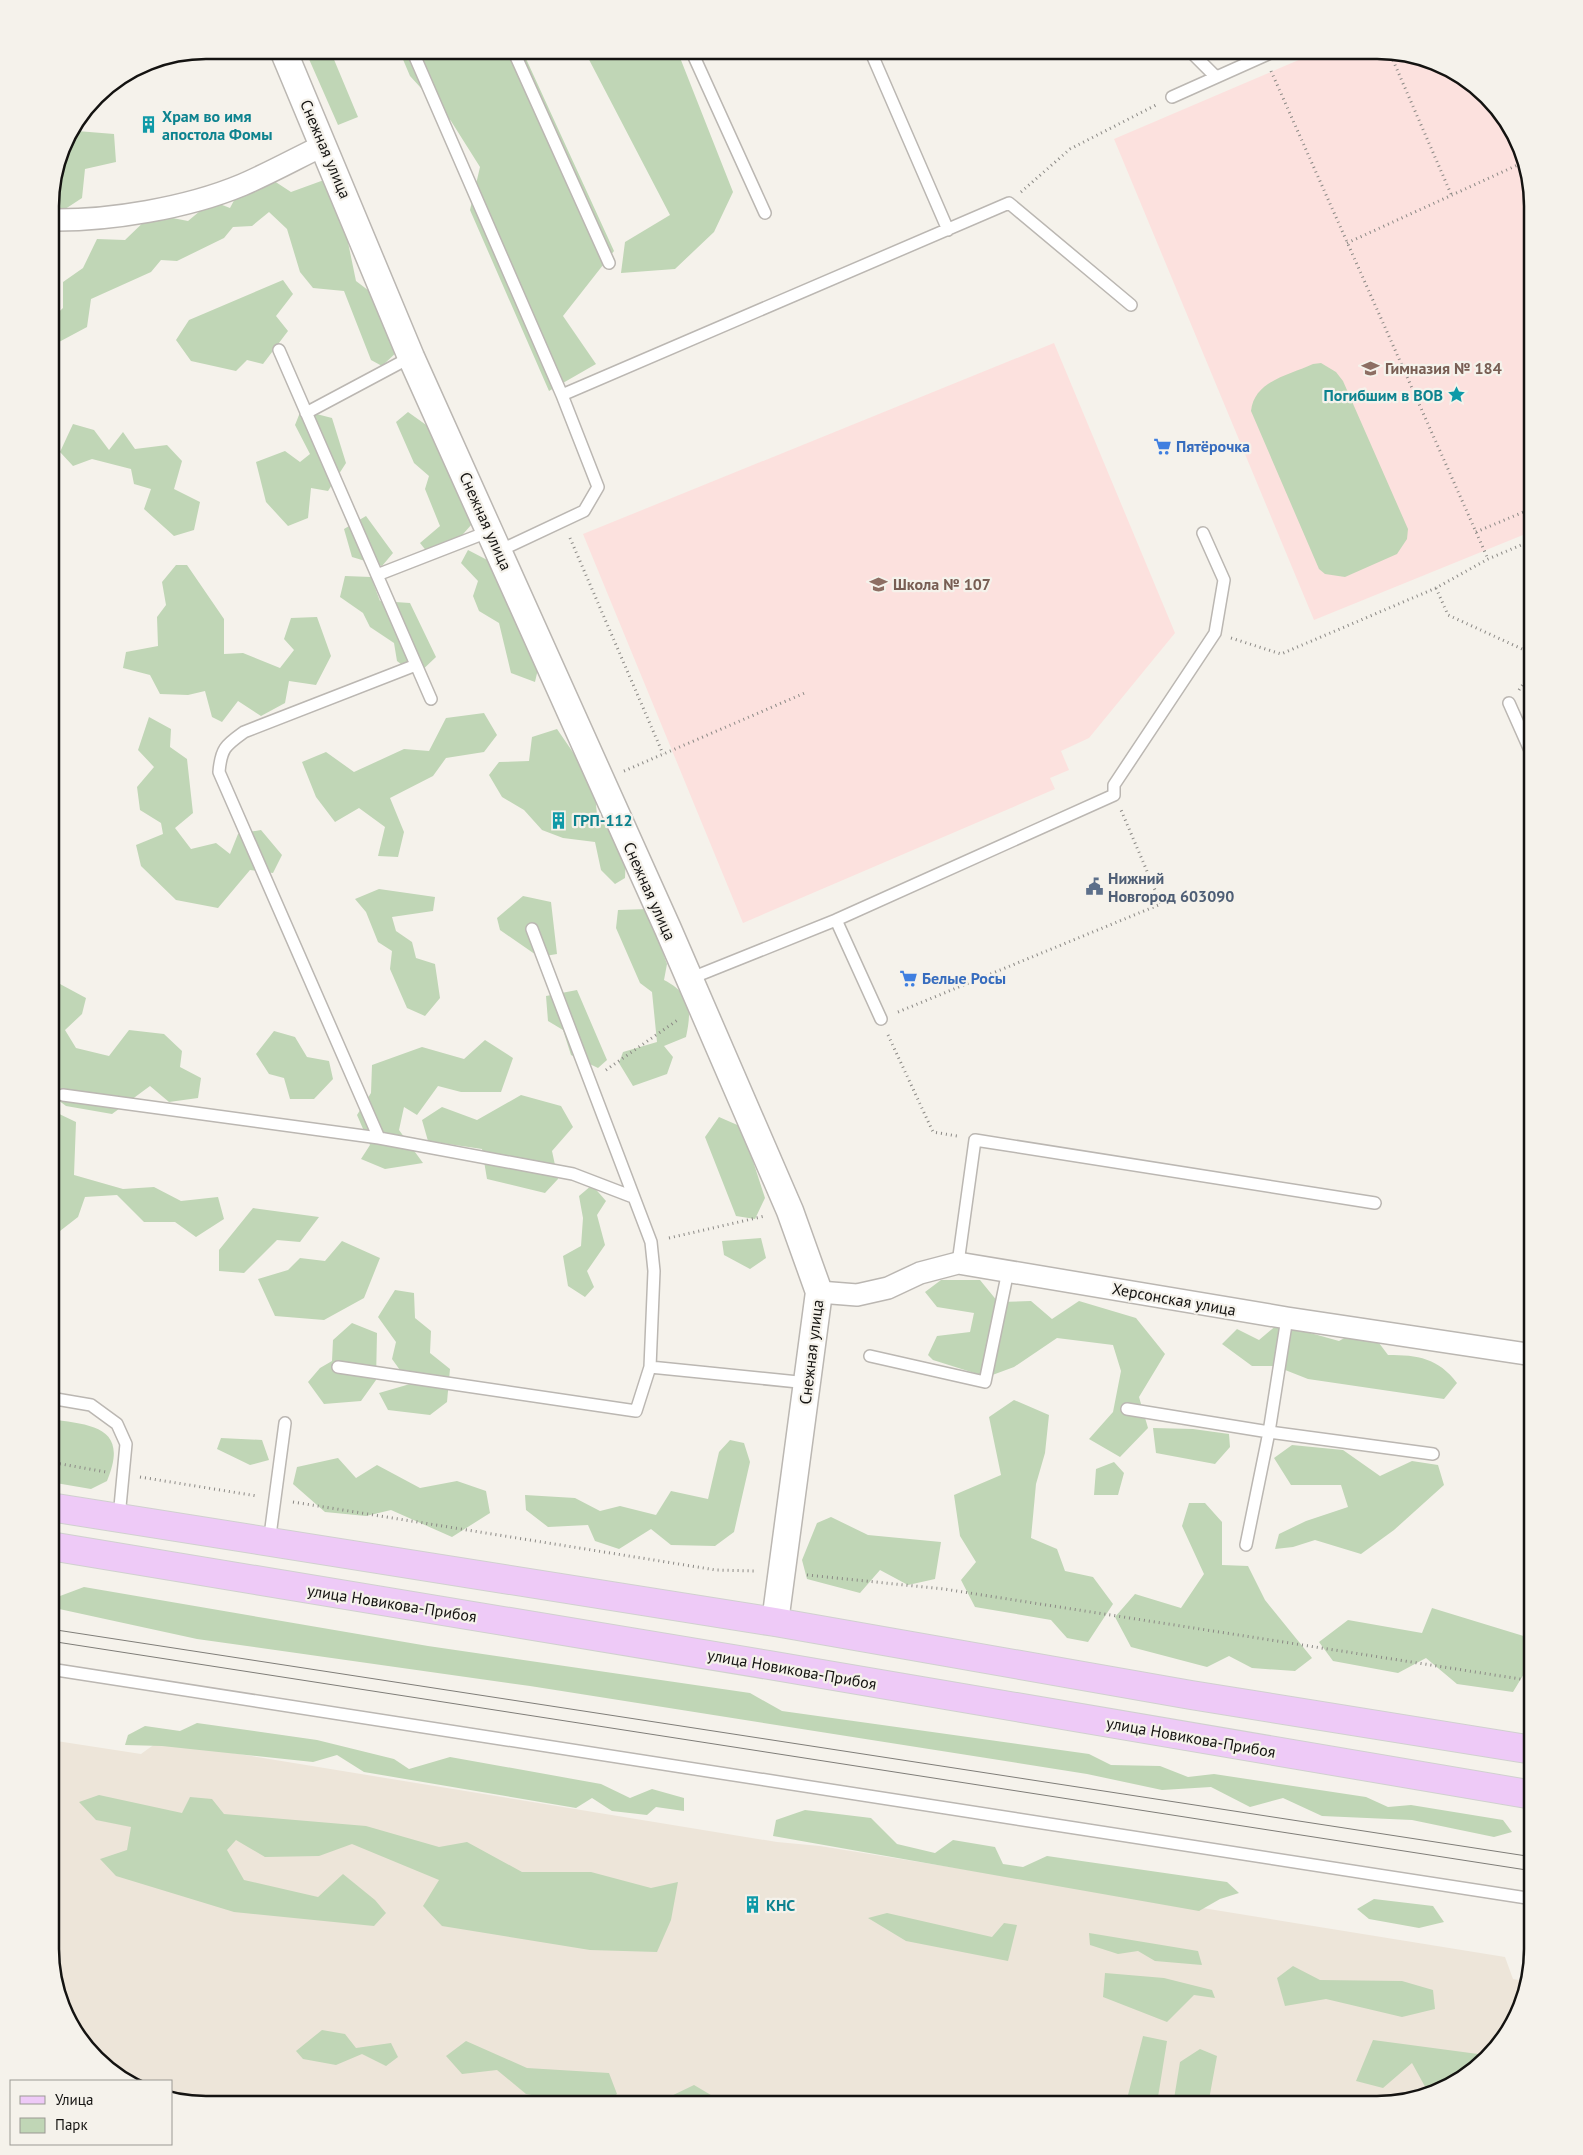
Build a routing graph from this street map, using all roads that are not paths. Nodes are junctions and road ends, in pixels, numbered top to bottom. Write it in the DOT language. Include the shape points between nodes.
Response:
graph roads {
  1 [pos="287,59"];
  2 [pos="416,59"];
  3 [pos="517,59"];
  4 [pos="695,59"];
  5 [pos="874,59"];
  6 [pos="1198,59"];
  7 [pos="1257,59"];
  8 [pos="1216,77"];
  9 [pos="1172,97"];
  10 [pos="324,145"];
  11 [pos="764,214"];
  12 [pos="59,220"];
  13 [pos="948,230"];
  14 [pos="609,263"];
  15 [pos="1131,305"];
  16 [pos="279,350"];
  17 [pos="412,357"];
  18 [pos="562,395"];
  19 [pos="306,413"];
  20 [pos="1203,533"];
  21 [pos="495,541"];
  22 [pos="378,576"];
  23 [pos="416,665"];
  24 [pos="431,699"];
  25 [pos="1509,703"];
  26 [pos="1524,737"];
  27 [pos="836,920"];
  28 [pos="532,929"];
  29 [pos="689,980"];
  30 [pos="881,1019"];
  31 [pos="63,1095"];
  32 [pos="379,1138"];
  33 [pos="633,1197"];
  34 [pos="1375,1203"];
  35 [pos="958,1263"];
  36 [pos="1008,1271"];
  37 [pos="819,1292"];
  38 [pos="1287,1318"];
  39 [pos="1524,1353"];
  40 [pos="870,1356"];
  41 [pos="338,1367"];
  42 [pos="650,1367"];
  43 [pos="808,1383"];
  44 [pos="59,1400"];
  45 [pos="1127,1409"];
  46 [pos="285,1424"];
  47 [pos="1269,1432"];
  48 [pos="1433,1454"];
  49 [pos="59,1507"];
  50 [pos="119,1517"];
  51 [pos="269,1543"];
  52 [pos="1246,1545"];
  53 [pos="59,1547"];
  54 [pos="775,1622"];
  55 [pos="59,1671"];
  56 [pos="1524,1749"];
  57 [pos="1524,1793"];
  58 [pos="1524,1898"];
  1 -- 10 [label="street, Снежная улица"];
  2 -- 18 [label="lane"];
  3 -- 14 [label="lane"];
  4 -- 11 [label="lane"];
  5 -- 13 [label="lane"];
  6 -- 8 [label="lane"];
  7 -- 8 [label="lane"];
  8 -- 9 [label="lane"];
  10 -- 12 [label="street" via="240,186 164,209"];
  10 -- 17 [label="street, Снежная улица"];
  13 -- 15 [label="lane" via="1009,203"];
  13 -- 18 [label="lane"];
  16 -- 19 [label="lane"];
  17 -- 19 [label="lane"];
  17 -- 21 [label="street, Снежная улица"];
  18 -- 21 [label="lane" via="598,487 584,511 563,521"];
  19 -- 22 [label="lane"];
  20 -- 27 [label="lane" via="1224,580 1214,633 1114,785 1114,795"];
  21 -- 22 [label="lane"];
  21 -- 29 [label="street, Снежная улица"];
  22 -- 23 [label="lane"];
  23 -- 24 [label="lane"];
  23 -- 32 [label="lane" via="244,732 226,745 220,758 219,772"];
  25 -- 26 [label="lane"];
  27 -- 29 [label="lane"];
  27 -- 30 [label="lane"];
  28 -- 33 [label="lane"];
  29 -- 37 [label="street, Снежная улица" via="790,1211"];
  31 -- 32 [label="lane"];
  32 -- 33 [label="lane" via="573,1174"];
  33 -- 42 [label="lane" via="651,1242 654,1271"];
  34 -- 35 [label="lane" via="974,1140"];
  35 -- 36 [label="street, Херсонская улица"];
  35 -- 37 [label="street, Херсонская улица" via="920,1273 888,1288 857,1295"];
  36 -- 38 [label="street, Херсонская улица"];
  36 -- 40 [label="lane" via="985,1382"];
  37 -- 43 [label="street, Снежная улица"];
  38 -- 39 [label="street, Херсонская улица"];
  38 -- 47 [label="lane"];
  41 -- 42 [label="lane" via="636,1411"];
  42 -- 43 [label="lane"];
  43 -- 54 [label="street, Снежная улица"];
  44 -- 50 [label="lane" via="91,1405 118,1424 126,1444"];
  45 -- 47 [label="lane"];
  46 -- 51 [label="lane"];
  47 -- 48 [label="lane"];
  47 -- 52 [label="lane"];
  49 -- 50 [label="main road"];
  50 -- 51 [label="main road"];
  51 -- 54 [label="main road"];
  53 -- 57 [label="main road, улица Новикова-Прибоя"];
  54 -- 56 [label="main road" via="1191,1696"];
  55 -- 58 [label="lane"];
}
